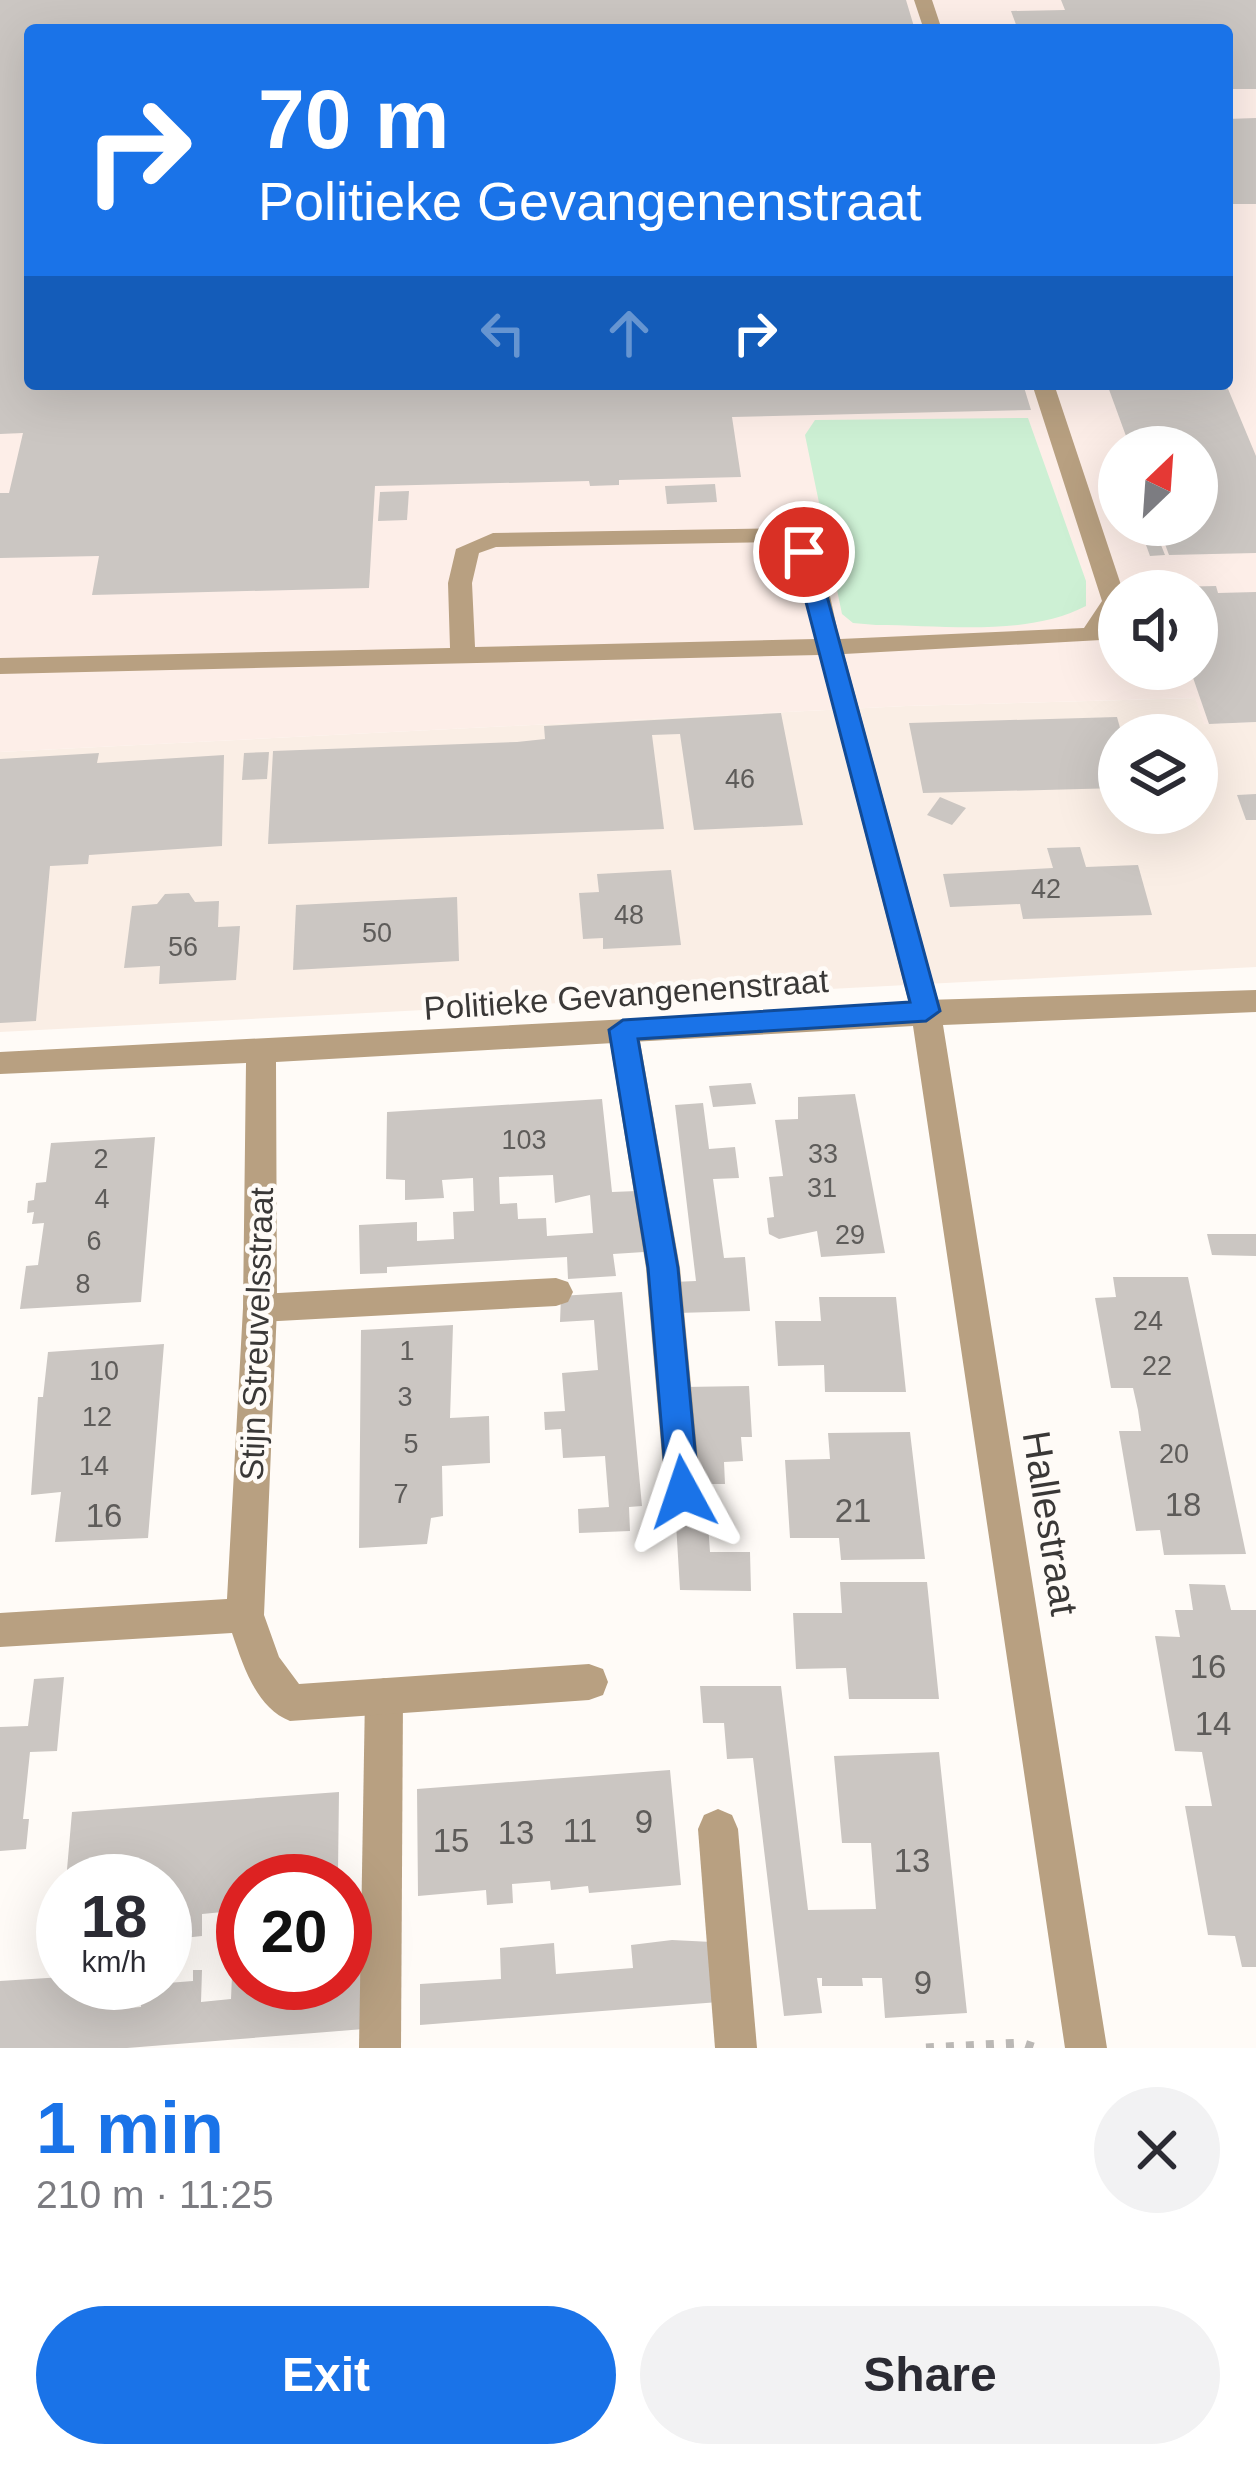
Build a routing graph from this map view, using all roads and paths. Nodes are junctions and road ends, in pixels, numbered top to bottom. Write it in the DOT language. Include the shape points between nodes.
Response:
graph roads {
  1 [pos="1045,390"];
  2 [pos="826,647"];
  3 [pos="463,656"];
  4 [pos="0,667"];
  5 [pos="1256,1001"];
  6 [pos="926,1011"];
  7 [pos="623,1030"];
  8 [pos="262,1053"];
  9 [pos="0,1063"];
  10 [pos="556,1292"];
  11 [pos="260,1308"];
  12 [pos="683,1492"];
  13 [pos="245,1615"];
  14 [pos="0,1630"];
  15 [pos="589,1682"];
  16 [pos="384,1696"];
  17 [pos="718,1829"];
  18 [pos="380,2048"];
  19 [pos="736,2048"];
  20 [pos="926,2048"];
  21 [pos="1036,2048"];
  22 [pos="1086,2048"];
  1 -- 2 [label="street" via="1114,602 1092,635"];
  2 -- 3 [label="street"];
  2 -- 3 [label="street, Hallestraat" via="804,552 787,535 494,540 468,548 460,583"];
  2 -- 6 [label="street, Hallestraat"];
  3 -- 4 [label="street"];
  5 -- 6 [label="street, Politieke Gevangenenstraat"];
  6 -- 7 [label="street, Politieke Gevangenenstraat"];
  6 -- 22 [label="street, Hallestraat"];
  7 -- 8 [label="street, Politieke Gevangenenstraat"];
  7 -- 12 [label="street" via="663,1268"];
  8 -- 9 [label="street, Politieke Gevangenenstraat"];
  8 -- 11 [label="street, Stijn Streuvelsstraat"];
  10 -- 11 [label="street"];
  11 -- 13 [label="street, Stijn Streuvelsstraat"];
  13 -- 14 [label="street"];
  13 -- 16 [label="street, Stijn Streuvelsstraat" via="263,1667 290,1703"];
  15 -- 16 [label="street, Stijn Streuvelsstraat"];
  16 -- 18 [label="street"];
  17 -- 19 [label="street"];
  20 -- 21 [label="path"];
}
